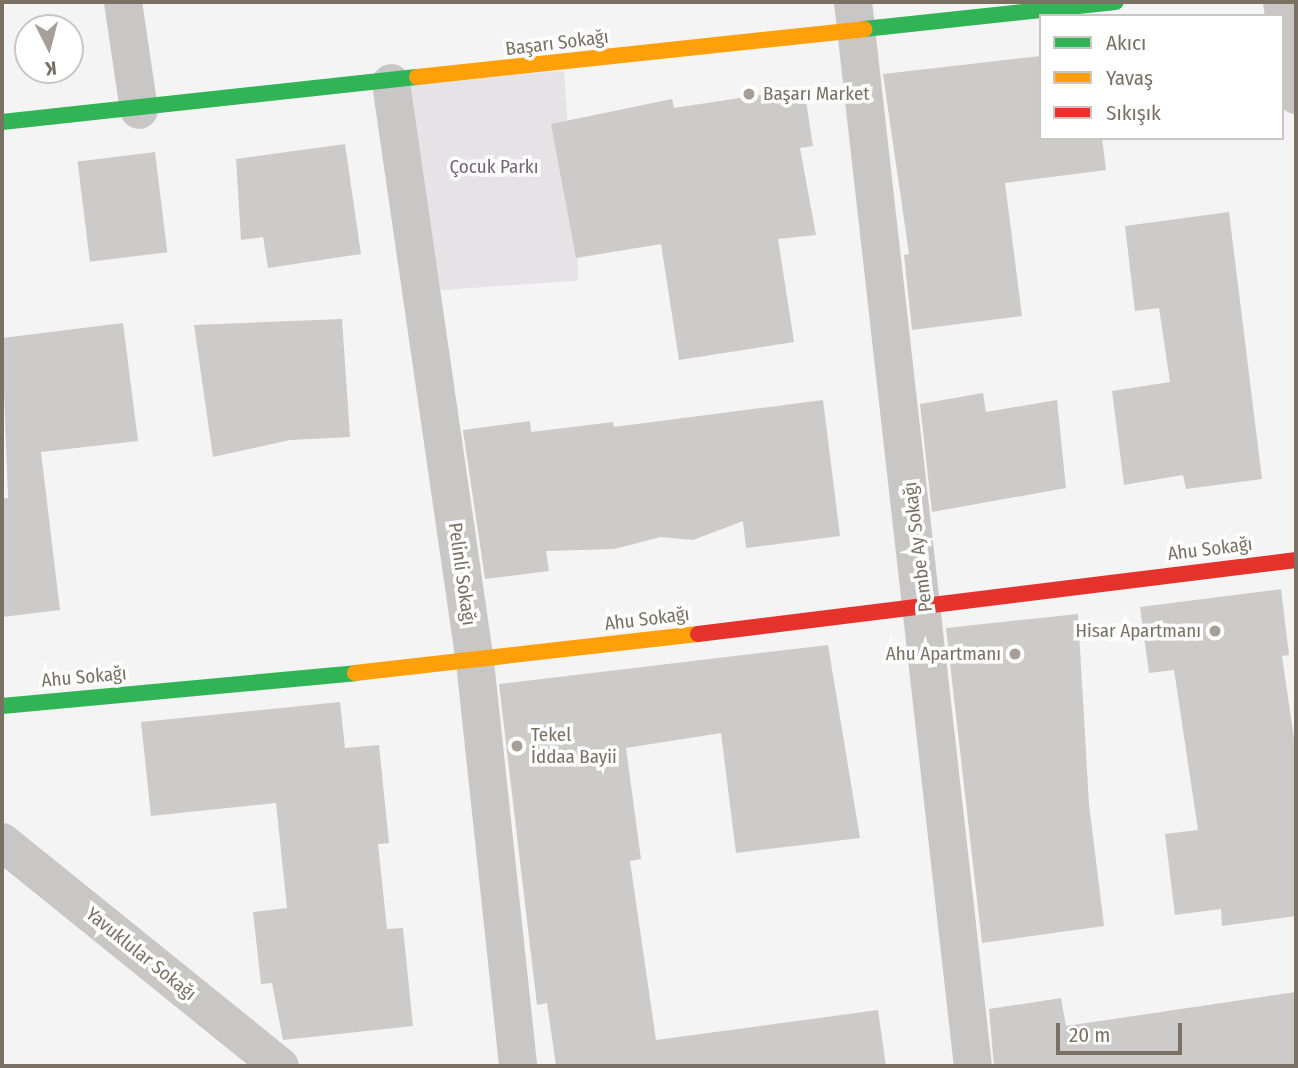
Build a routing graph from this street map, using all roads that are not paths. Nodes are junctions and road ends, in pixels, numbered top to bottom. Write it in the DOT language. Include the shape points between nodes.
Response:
graph roads {
  1 [pos="123,2"];
  2 [pos="1116,2"];
  3 [pos="1284,15"];
  4 [pos="855,16"];
  5 [pos="391,83"];
  6 [pos="1296,95"];
  7 [pos="139,110"];
  8 [pos="2,122"];
  9 [pos="1296,559"];
  10 [pos="925,604"];
  11 [pos="475,662"];
  12 [pos="2,706"];
  13 [pos="2,842"];
  14 [pos="280,1066"];
  15 [pos="518,1066"];
  16 [pos="973,1066"];
  1 -- 7 [label="street"];
  2 -- 4 [label="street, Başarı Sokağı"];
  3 -- 6 [label="street"];
  4 -- 5 [label="street, Başarı Sokağı"];
  4 -- 10 [label="street, Pembe Ay Sokağı"];
  5 -- 7 [label="street, Başarı Sokağı"];
  5 -- 11 [label="street, Pelinli Sokağı"];
  7 -- 8 [label="street, Başarı Sokağı"];
  9 -- 10 [label="street, Ahu Sokağı"];
  10 -- 11 [label="street, Ahu Sokağı"];
  10 -- 16 [label="street, Pembe Ay Sokağı"];
  11 -- 12 [label="street, Ahu Sokağı"];
  11 -- 15 [label="street, Pelinli Sokağı"];
  13 -- 14 [label="street, Yavuklular Sokağı"];
}
